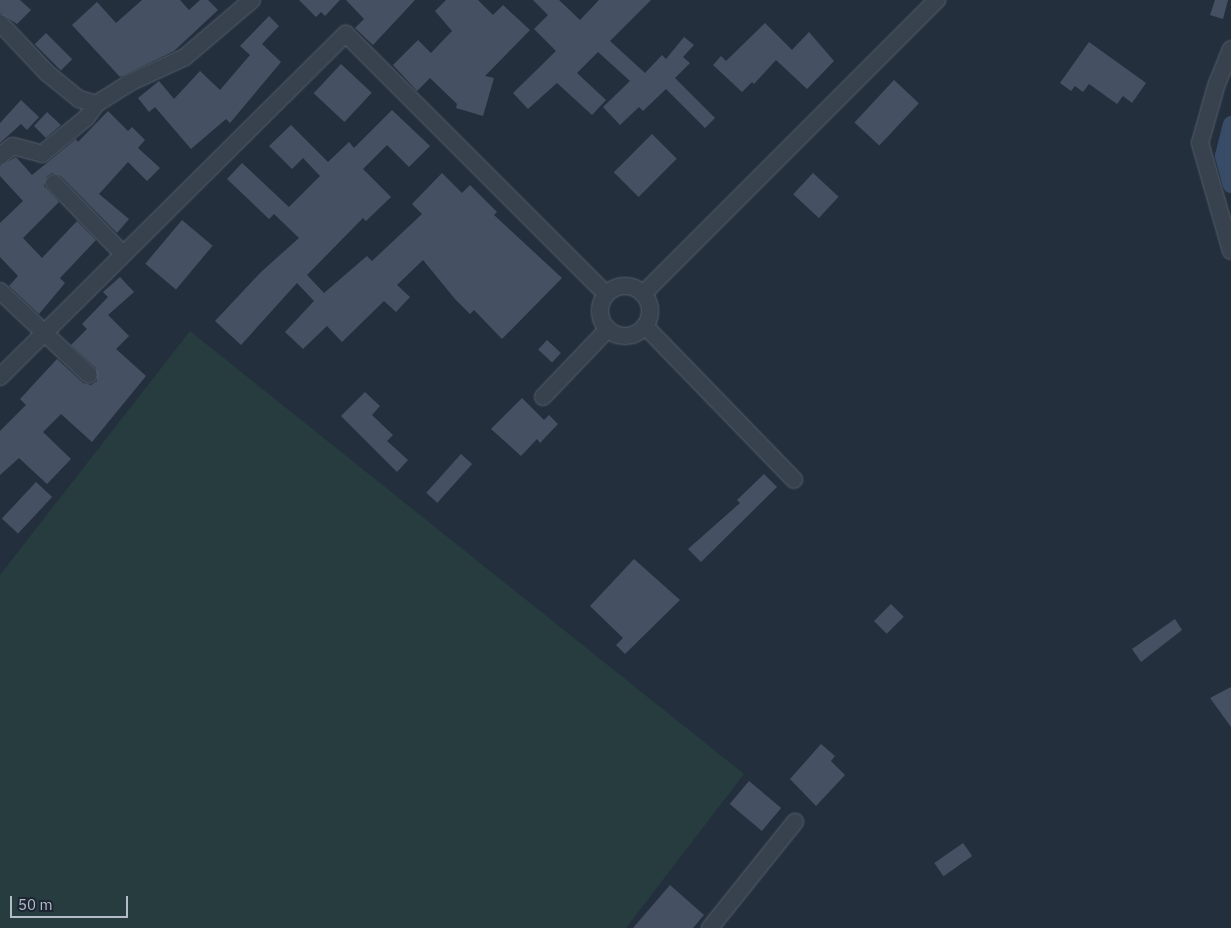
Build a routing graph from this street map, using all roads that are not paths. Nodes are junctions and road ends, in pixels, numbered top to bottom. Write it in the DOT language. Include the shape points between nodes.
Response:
graph roads {
  1 [pos="252,0"];
  2 [pos="937,0"];
  3 [pos="0,23"];
  4 [pos="1231,49"];
  5 [pos="96,104"];
  6 [pos="0,156"];
  7 [pos="54,183"];
  8 [pos="1231,251"];
  9 [pos="122,254"];
  10 [pos="0,291"];
  11 [pos="606,294"];
  12 [pos="643,294"];
  13 [pos="645,326"];
  14 [pos="608,330"];
  15 [pos="44,332"];
  16 [pos="89,375"];
  17 [pos="0,377"];
  18 [pos="543,397"];
  19 [pos="794,480"];
  20 [pos="795,822"];
  21 [pos="710,928"];
  1 -- 5 [label="street" via="185,58 129,83"];
  2 -- 12 [label="street"];
  3 -- 5 [label="street" via="47,73 79,98"];
  4 -- 8 [label="street" via="1217,83 1200,143"];
  5 -- 6 [label="street" via="86,118 42,154 13,146"];
  7 -- 9 [label="street"];
  9 -- 11 [label="street" via="346,34"];
  9 -- 15 [label="street"];
  10 -- 15 [label="street"];
  11 -- 12 [label="street" via="628,286"];
  11 -- 14 [label="street" via="600,316"];
  12 -- 13 [label="street" via="650,310"];
  13 -- 14 [label="street" via="631,336"];
  13 -- 19 [label="street"];
  14 -- 18 [label="street"];
  15 -- 16 [label="street"];
  15 -- 17 [label="street"];
  20 -- 21 [label="street"];
}
